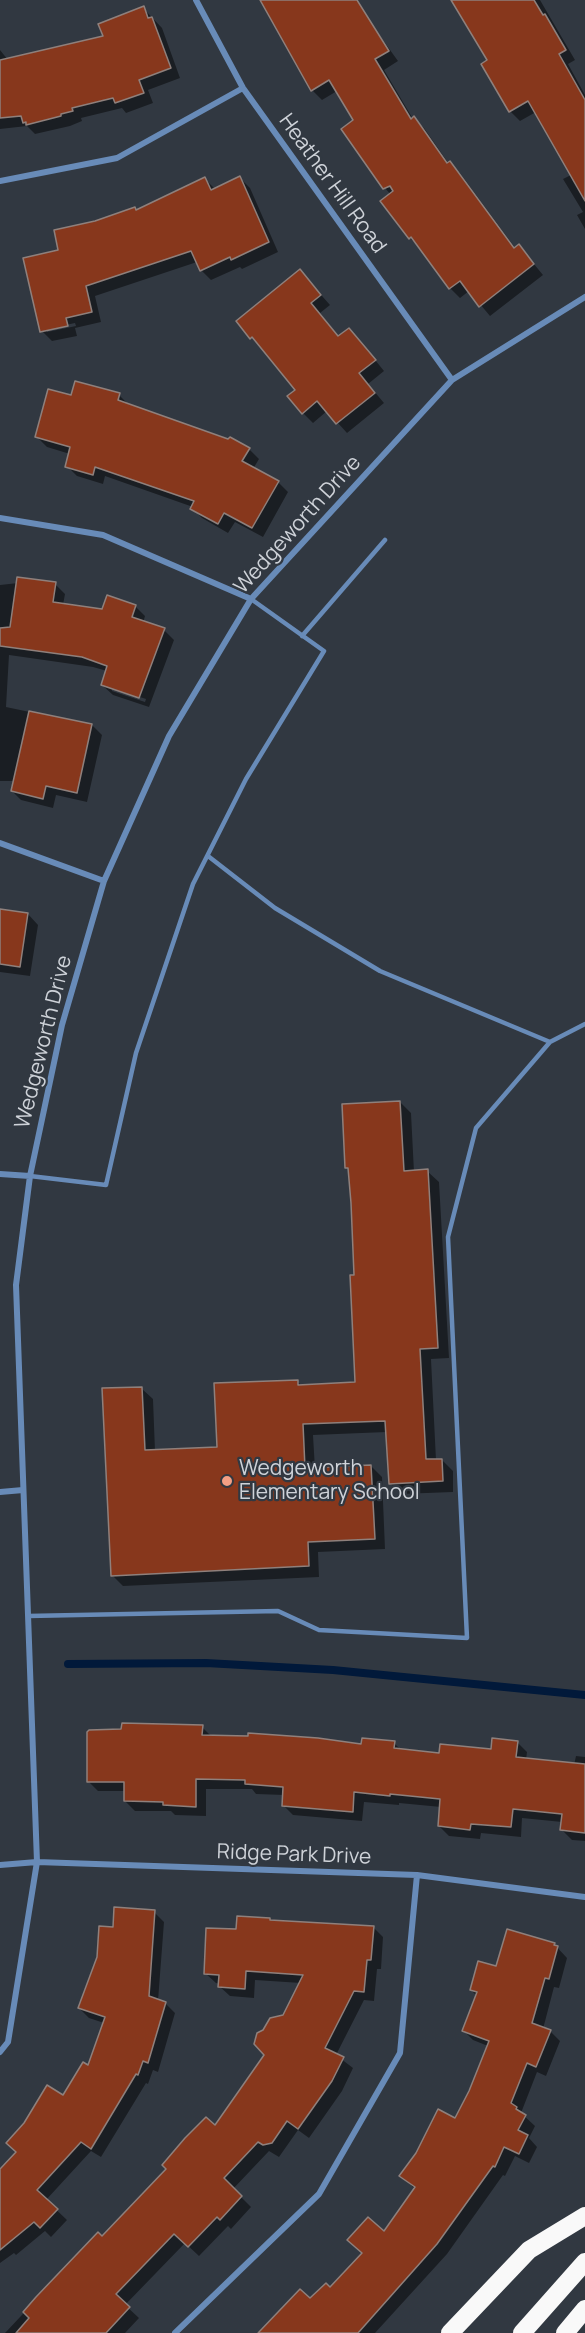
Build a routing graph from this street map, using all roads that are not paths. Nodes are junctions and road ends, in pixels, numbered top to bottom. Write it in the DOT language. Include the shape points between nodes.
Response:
graph roads {
  1 [pos="196,0"];
  2 [pos="243,88"];
  3 [pos="0,181"];
  4 [pos="585,297"];
  5 [pos="452,380"];
  6 [pos="0,518"];
  7 [pos="385,540"];
  8 [pos="251,599"];
  9 [pos="302,636"];
  10 [pos="0,843"];
  11 [pos="208,856"];
  12 [pos="104,881"];
  13 [pos="585,1024"];
  14 [pos="550,1042"];
  15 [pos="0,1174"];
  16 [pos="30,1176"];
  17 [pos="23,1490"];
  18 [pos="0,1492"];
  19 [pos="28,1616"];
  20 [pos="37,1862"];
  21 [pos="0,1865"];
  22 [pos="417,1875"];
  23 [pos="585,1897"];
  24 [pos="0,2052"];
  25 [pos="585,2216"];
  26 [pos="585,2262"];
  27 [pos="585,2309"];
  28 [pos="175,2333"];
  29 [pos="450,2333"];
  30 [pos="522,2333"];
  31 [pos="565,2333"];
  1 -- 2 [label="street, Heather Hill Road"];
  2 -- 3 [label="street" via="117,158"];
  2 -- 5 [label="street, Heather Hill Road"];
  4 -- 5 [label="street, Wedgeworth Drive"];
  5 -- 8 [label="street, Wedgeworth Drive"];
  6 -- 8 [label="street" via="103,534"];
  7 -- 9 [label="lane"];
  8 -- 9 [label="lane"];
  8 -- 12 [label="street, Wedgeworth Drive" via="169,736"];
  9 -- 11 [label="lane" via="324,651 246,779"];
  10 -- 12 [label="street"];
  11 -- 14 [label="lane" via="275,908 380,971"];
  11 -- 16 [label="lane" via="194,884 136,1053 106,1185"];
  12 -- 16 [label="street, Wedgeworth Drive" via="62,1025"];
  13 -- 14 [label="lane"];
  14 -- 19 [label="lane" via="476,1128 448,1237 467,1638 320,1630 278,1611"];
  15 -- 16 [label="street"];
  16 -- 17 [label="street, Wedgeworth Drive" via="16,1285"];
  17 -- 18 [label="street"];
  17 -- 19 [label="street, Wedgeworth Drive"];
  19 -- 20 [label="street, Wedgeworth Drive"];
  20 -- 21 [label="street, Ridge Park Drive"];
  20 -- 22 [label="street, Ridge Park Drive"];
  20 -- 24 [label="street, Wedgeworth Drive" via="8,2042"];
  22 -- 23 [label="street, Ridge Park Drive"];
  22 -- 28 [label="street" via="400,2053 319,2194"];
  25 -- 29 [label="highway" via="529,2250"];
  26 -- 30 [label="highway"];
  27 -- 31 [label="highway"];
}
